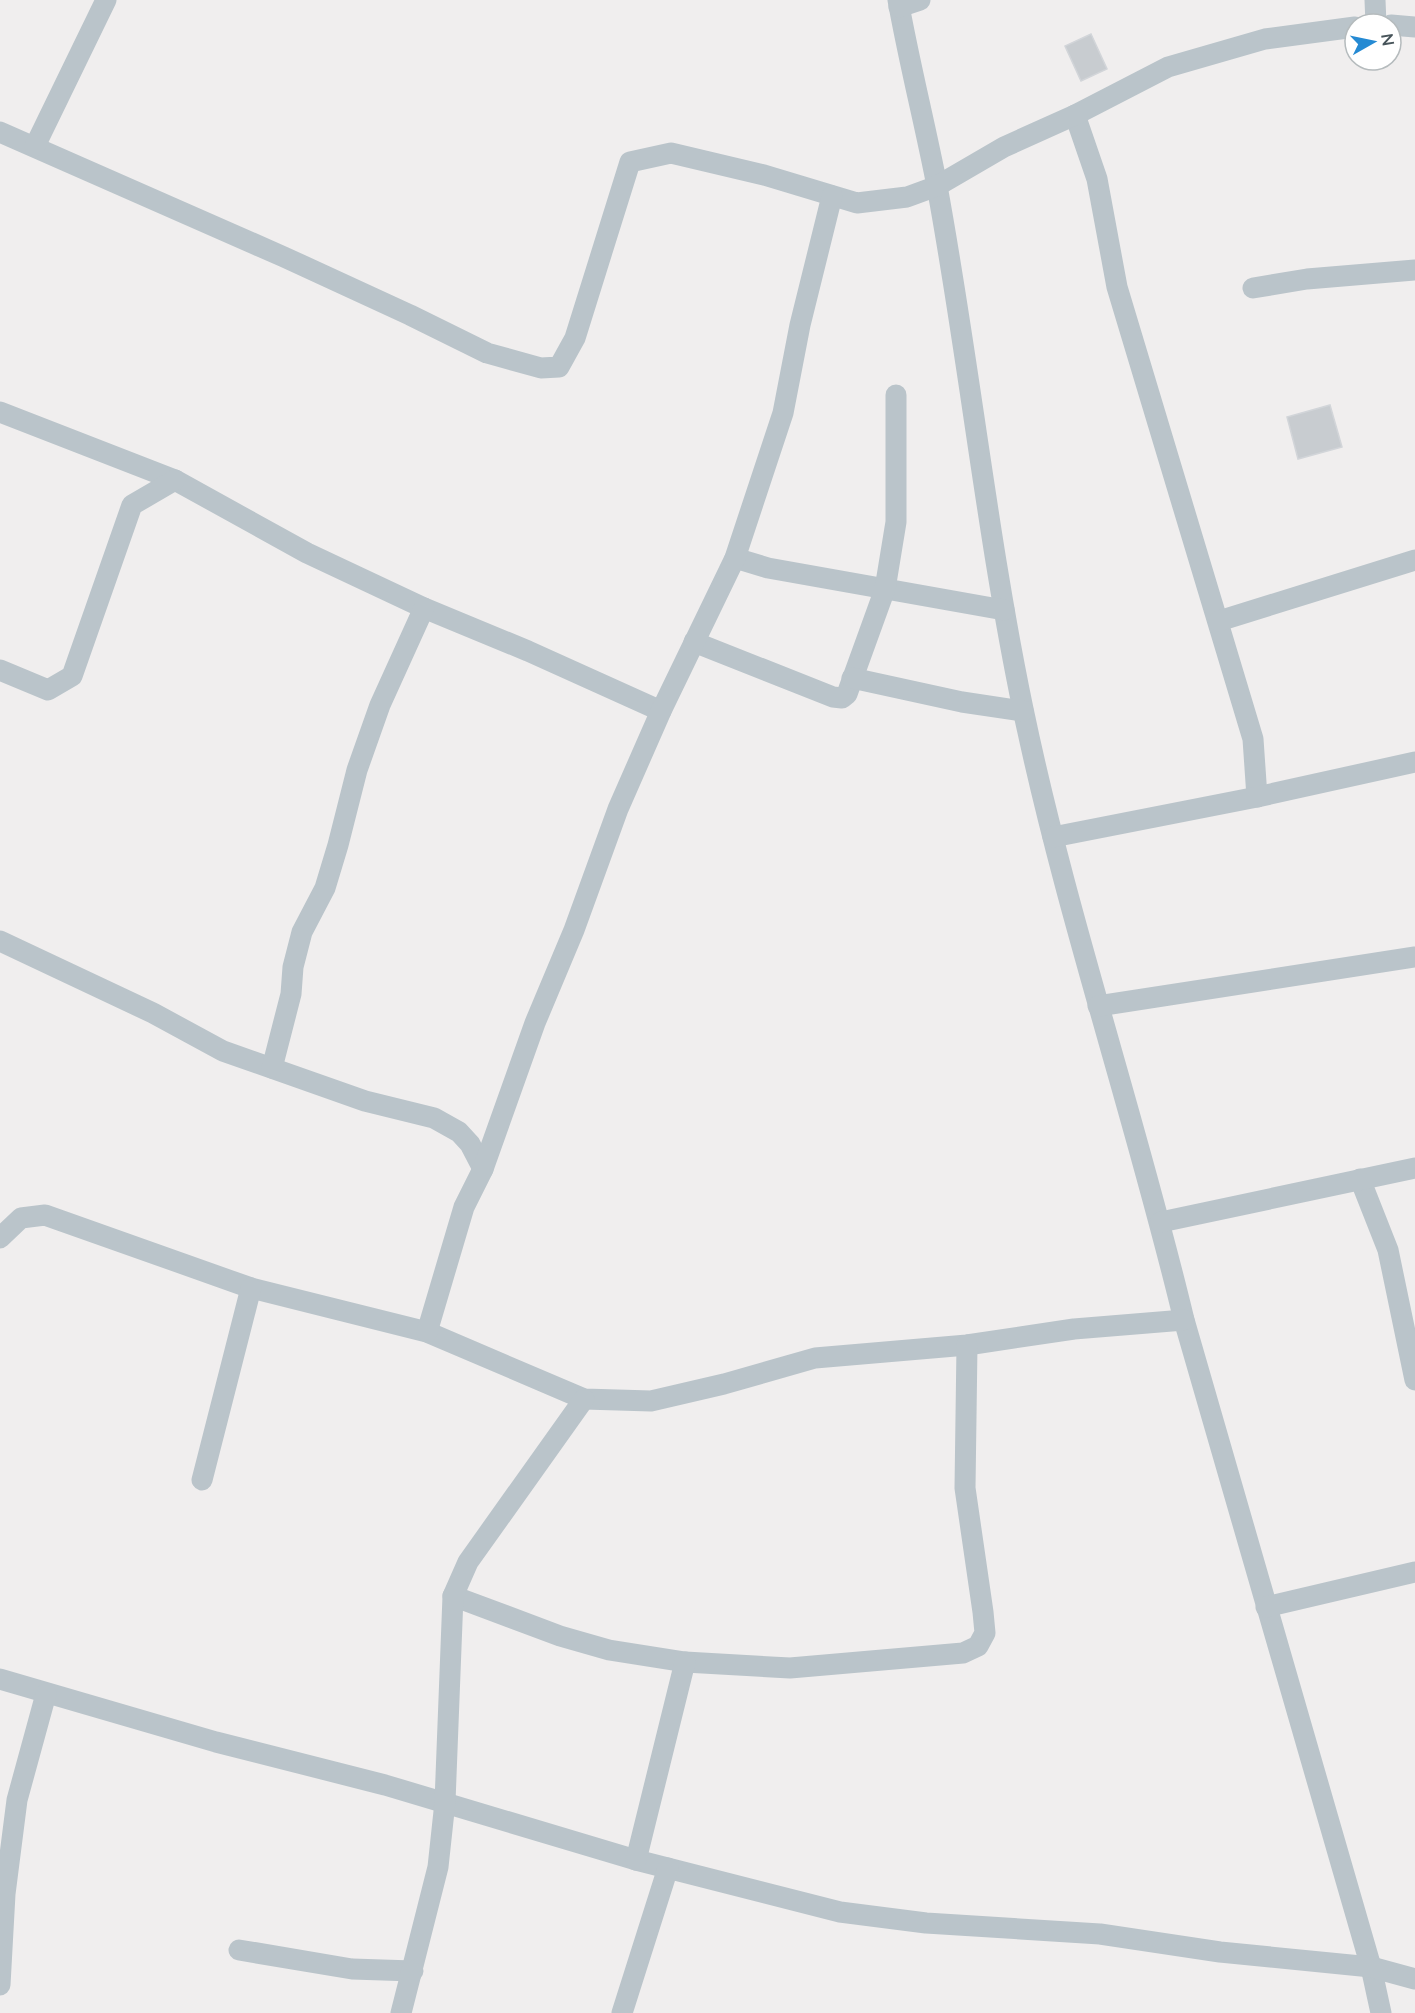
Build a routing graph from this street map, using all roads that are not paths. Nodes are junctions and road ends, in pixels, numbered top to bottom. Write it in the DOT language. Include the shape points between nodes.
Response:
graph roads {
  1 [pos="106,0"];
  2 [pos="920,0"];
  3 [pos="898,4"];
  4 [pos="1343,29"];
  5 [pos="1075,115"];
  6 [pos="0,132"];
  7 [pos="36,146"];
  8 [pos="937,186"];
  9 [pos="832,196"];
  10 [pos="1415,270"];
  11 [pos="1253,288"];
  12 [pos="896,395"];
  13 [pos="0,412"];
  14 [pos="175,480"];
  15 [pos="735,558"];
  16 [pos="1415,560"];
  17 [pos="885,589"];
  18 [pos="424,608"];
  19 [pos="1004,610"];
  20 [pos="1219,621"];
  21 [pos="694,642"];
  22 [pos="0,670"];
  23 [pos="852,678"];
  24 [pos="661,711"];
  25 [pos="1023,711"];
  26 [pos="1415,762"];
  27 [pos="1257,797"];
  28 [pos="1053,837"];
  29 [pos="0,941"];
  30 [pos="1415,957"];
  31 [pos="1098,1006"];
  32 [pos="272,1068"];
  33 [pos="1415,1168"];
  34 [pos="483,1169"];
  35 [pos="1360,1179"];
  36 [pos="1161,1222"];
  37 [pos="0,1238"];
  38 [pos="251,1288"];
  39 [pos="1184,1320"];
  40 [pos="427,1332"];
  41 [pos="967,1345"];
  42 [pos="1415,1380"];
  43 [pos="584,1399"];
  44 [pos="202,1480"];
  45 [pos="1415,1572"];
  46 [pos="453,1596"];
  47 [pos="1266,1607"];
  48 [pos="685,1662"];
  49 [pos="0,1679"];
  50 [pos="46,1694"];
  51 [pos="445,1802"];
  52 [pos="636,1860"];
  53 [pos="668,1868"];
  54 [pos="239,1950"];
  55 [pos="1371,1967"];
  56 [pos="413,1971"];
  57 [pos="1415,1979"];
  58 [pos="0,1985"];
  59 [pos="401,2013"];
  60 [pos="622,2013"];
  61 [pos="1382,2013"];
  1 -- 7 [label="street"];
  2 -- 3 [label="street"];
  3 -- 8 [label="street"];
  4 -- 5 [label="street" via="1265,39 1168,67"];
  5 -- 8 [label="street" via="1004,147"];
  5 -- 20 [label="street" via="1097,179 1117,287"];
  6 -- 7 [label="street"];
  7 -- 9 [label="street" via="487,353 541,368 559,368 575,338 630,162 671,153"];
  8 -- 9 [label="street" via="907,197 857,203"];
  8 -- 19 [label="street"];
  9 -- 15 [label="street" via="783,413"];
  10 -- 11 [label="street"];
  12 -- 17 [label="street" via="896,522"];
  13 -- 14 [label="street"];
  14 -- 18 [label="street" via="307,553"];
  14 -- 22 [label="street" via="132,505 72,676 48,690"];
  15 -- 17 [label="street" via="768,568"];
  15 -- 21 [label="street"];
  16 -- 20 [label="street"];
  17 -- 19 [label="street"];
  17 -- 23 [label="street"];
  18 -- 24 [label="street"];
  18 -- 32 [label="street" via="380,705 357,770 325,888 302,932"];
  19 -- 25 [label="street"];
  20 -- 27 [label="street" via="1253,739"];
  21 -- 23 [label="street" via="833,697 847,694"];
  21 -- 24 [label="street"];
  23 -- 25 [label="street"];
  24 -- 34 [label="street" via="535,1023"];
  25 -- 28 [label="street"];
  26 -- 27 [label="street"];
  27 -- 28 [label="street"];
  28 -- 31 [label="street"];
  29 -- 32 [label="street" via="153,1013 223,1051"];
  30 -- 31 [label="street"];
  31 -- 36 [label="street"];
  32 -- 34 [label="street" via="365,1101 434,1118 459,1132"];
  33 -- 35 [label="street"];
  34 -- 40 [label="street" via="464,1207"];
  35 -- 36 [label="street"];
  35 -- 42 [label="street" via="1388,1250"];
  36 -- 39 [label="street"];
  37 -- 38 [label="street" via="21,1218 45,1215"];
  38 -- 40 [label="street"];
  38 -- 44 [label="street"];
  39 -- 41 [label="street" via="1074,1329"];
  39 -- 47 [label="street"];
  40 -- 43 [label="street"];
  41 -- 43 [label="street" via="815,1358 651,1401"];
  41 -- 48 [label="street" via="965,1488 983,1612 984,1633 978,1646 963,1653 790,1668"];
  43 -- 46 [label="street" via="468,1562"];
  45 -- 47 [label="street"];
  46 -- 48 [label="street" via="560,1636 650,1658"];
  46 -- 51 [label="street"];
  47 -- 55 [label="street"];
  48 -- 52 [label="street"];
  49 -- 50 [label="street"];
  50 -- 51 [label="street"];
  50 -- 58 [label="street" via="17,1800"];
  51 -- 52 [label="street"];
  51 -- 56 [label="street" via="438,1867"];
  52 -- 53 [label="street"];
  53 -- 55 [label="street" via="851,1913 926,1923 1100,1934 1220,1952"];
  53 -- 60 [label="street"];
  54 -- 56 [label="street" via="352,1969"];
  55 -- 57 [label="street"];
  55 -- 61 [label="street"];
  56 -- 59 [label="street"];
}
